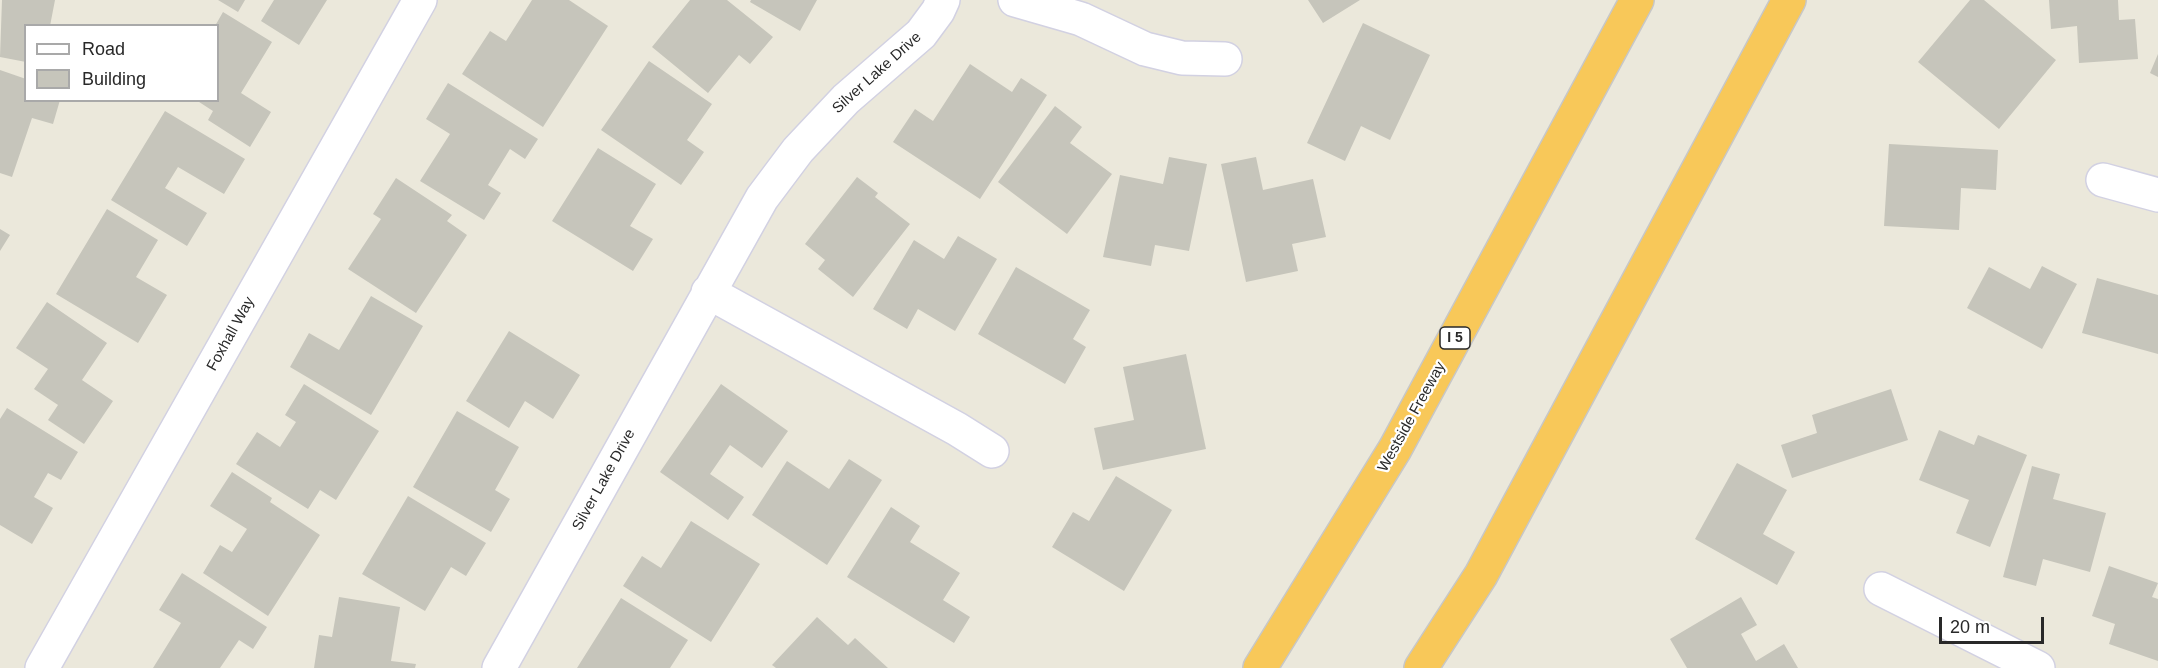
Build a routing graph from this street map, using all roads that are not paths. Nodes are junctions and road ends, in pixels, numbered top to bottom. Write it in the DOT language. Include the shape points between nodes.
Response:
graph roads {
  1 [pos="420,0"];
  2 [pos="943,0"];
  3 [pos="1015,0"];
  4 [pos="1637,0"];
  5 [pos="1788,0"];
  6 [pos="1225,59"];
  7 [pos="2103,180"];
  8 [pos="2158,195"];
  9 [pos="708,292"];
  10 [pos="992,451"];
  11 [pos="1881,589"];
  12 [pos="42,668"];
  13 [pos="499,668"];
  14 [pos="1260,668"];
  15 [pos="1421,668"];
  16 [pos="2038,668"];
  1 -- 12 [label="street, Foxhall Way"];
  2 -- 9 [label="street, Silver Lake Drive" via="921,34 846,99 798,150 762,198"];
  3 -- 6 [label="street" via="1081,20 1145,49 1182,58"];
  4 -- 14 [label="highway, Westside Freeway / I 5" via="1395,449"];
  5 -- 15 [label="highway" via="1481,575"];
  7 -- 8 [label="street"];
  9 -- 10 [label="street"];
  9 -- 13 [label="street, Silver Lake Drive"];
  11 -- 16 [label="street"];
}
